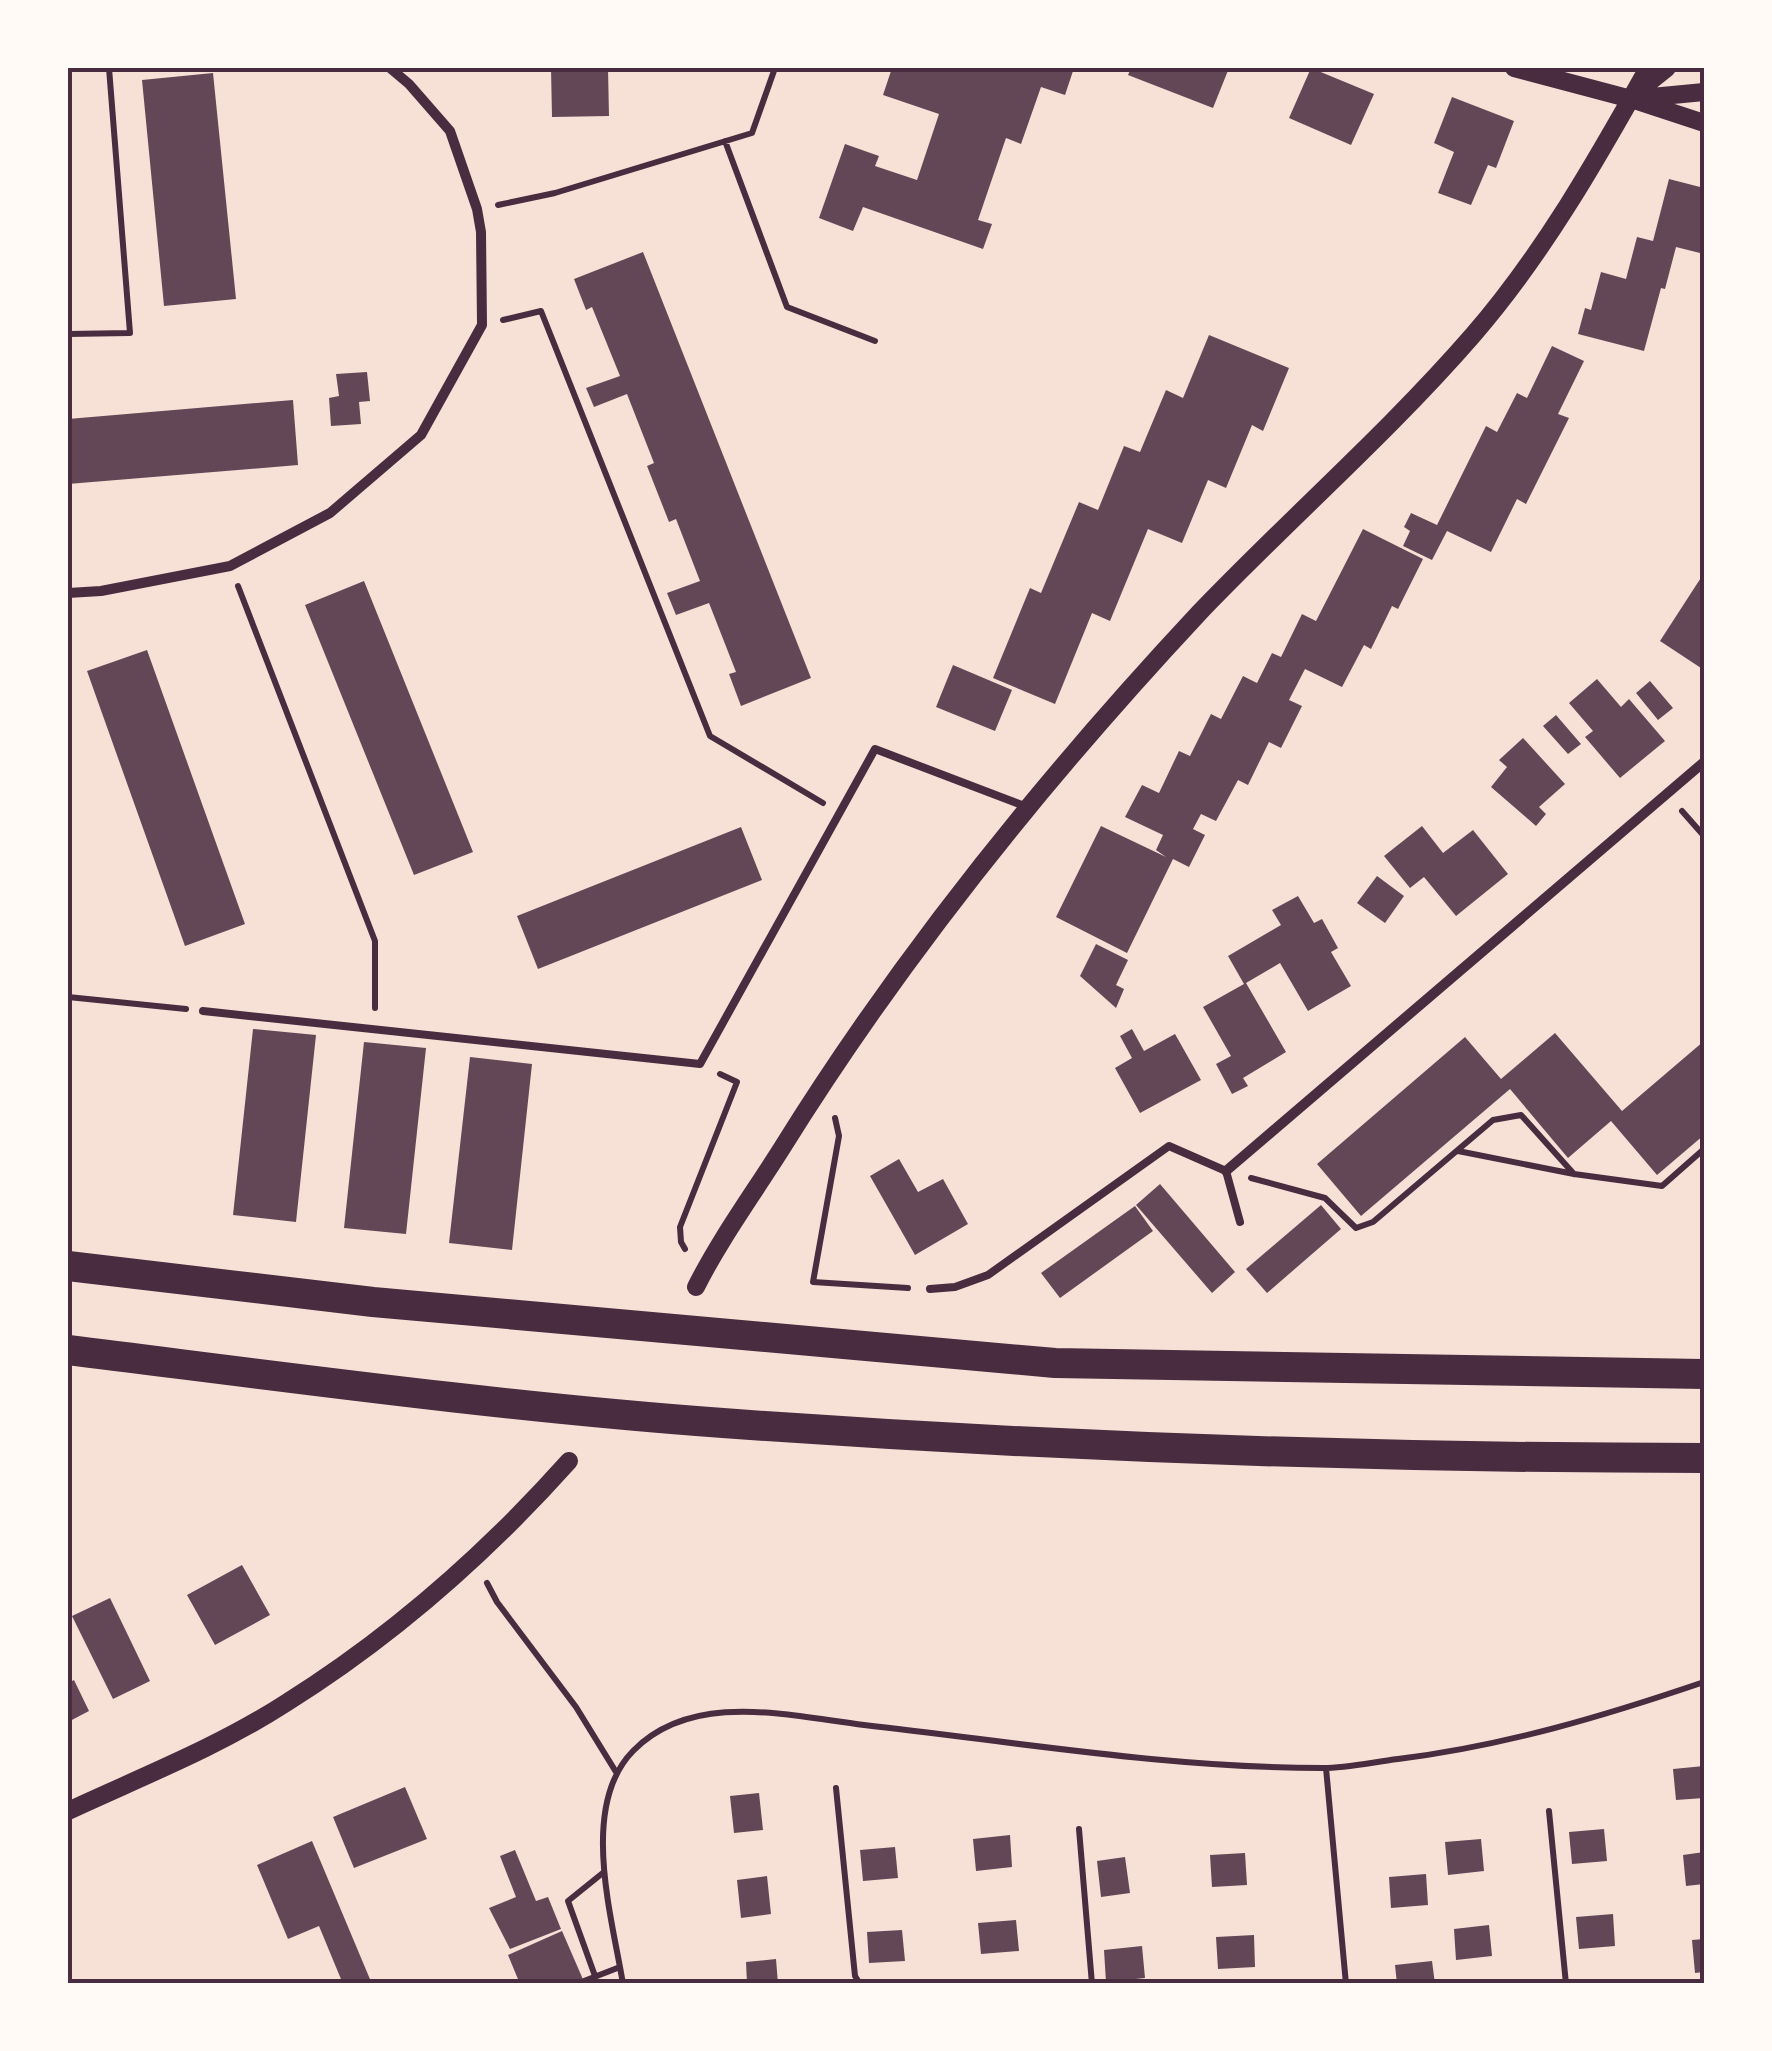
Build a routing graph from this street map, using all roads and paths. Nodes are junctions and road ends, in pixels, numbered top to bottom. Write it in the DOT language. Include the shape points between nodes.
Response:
graph roads {
  1 [pos="109,68"];
  2 [pos="390,68"];
  3 [pos="775,68"];
  4 [pos="1514,68"];
  5 [pos="1648,68"];
  6 [pos="1666,68"];
  7 [pos="1704,92"];
  8 [pos="1630,98"];
  9 [pos="1704,123"];
  10 [pos="724,141"];
  11 [pos="477,210"];
  12 [pos="482,326"];
  13 [pos="68,334"];
  14 [pos="875,341"];
  15 [pos="230,566"];
  16 [pos="68,593"];
  17 [pos="1704,762"];
  18 [pos="1668,793"];
  19 [pos="1028,807"];
  20 [pos="840,813"];
  21 [pos="1704,836"];
  22 [pos="68,997"];
  23 [pos="203,1011"];
  24 [pos="375,1029"];
  25 [pos="700,1064"];
  26 [pos="827,1075"];
  27 [pos="1704,1149"];
  28 [pos="1457,1151"];
  29 [pos="1226,1170"];
  30 [pos="1574,1174"];
  31 [pos="1240,1222"];
  32 [pos="68,1266"];
  33 [pos="699,1281"];
  34 [pos="930,1290"];
  35 [pos="68,1350"];
  36 [pos="1704,1374"];
  37 [pos="1704,1458"];
  38 [pos="568,1461"];
  39 [pos="487,1583"];
  40 [pos="1704,1682"];
  41 [pos="1326,1768"];
  42 [pos="616,1772"];
  43 [pos="836,1788"];
  44 [pos="1549,1810"];
  45 [pos="68,1811"];
  46 [pos="1079,1830"];
  47 [pos="604,1872"];
  48 [pos="620,1967"];
  49 [pos="595,1976"];
  50 [pos="584,1981"];
  51 [pos="624,1984"];
  52 [pos="860,1984"];
  53 [pos="1092,1984"];
  54 [pos="1346,1984"];
  55 [pos="1566,1984"];
  1 -- 13 [label="path" via="130,332"];
  2 -- 11 [label="street" via="450,132"];
  3 -- 10 [label="path" via="752,133"];
  4 -- 8 [label="street"];
  5 -- 8 [label="street"];
  6 -- 8 [label="street"];
  7 -- 8 [label="street"];
  8 -- 9 [label="street"];
  8 -- 19 [label="street" via="1544,243 1474,333 1201,612"];
  10 -- 11 [label="path" via="555,194"];
  10 -- 14 [label="path" via="787,307"];
  11 -- 12 [label="street"];
  12 -- 15 [label="street" via="421,435 330,514"];
  12 -- 20 [label="path" via="541,311 710,736"];
  15 -- 16 [label="street"];
  15 -- 24 [label="path" via="375,941"];
  17 -- 18 [label="street"];
  18 -- 21 [label="path"];
  18 -- 29 [label="street"];
  19 -- 20 [label="lane" via="876,749"];
  19 -- 26 [label="street"];
  20 -- 25 [label="lane"];
  22 -- 23 [label="path"];
  23 -- 24 [label="lane"];
  24 -- 25 [label="lane"];
  25 -- 33 [label="path" via="737,1082 680,1227"];
  26 -- 33 [label="street"];
  26 -- 34 [label="path" via="839,1136 813,1282"];
  27 -- 30 [label="path" via="1662,1186"];
  28 -- 29 [label="path" via="1373,1222 1356,1228 1325,1198"];
  28 -- 30 [label="path"];
  28 -- 30 [label="path" via="1493,1120 1521,1115"];
  29 -- 31 [label="lane"];
  29 -- 34 [label="lane" via="1169,1146 988,1275"];
  32 -- 36 [label="highway" via="373,1302 1055,1362"];
  35 -- 37 [label="highway" via="382,1390 720,1422 1062,1444"];
  38 -- 45 [label="street" via="474,1561 361,1654 253,1722"];
  39 -- 42 [label="path"];
  40 -- 41 [label="path" via="1541,1734"];
  41 -- 42 [label="path" via="1185,1761 740,1712 681,1720 634,1750"];
  41 -- 54 [label="path"];
  42 -- 47 [label="path" via="604,1820"];
  43 -- 52 [label="path"];
  44 -- 55 [label="path"];
  46 -- 53 [label="path"];
  47 -- 48 [label="path"];
  47 -- 49 [label="path" via="568,1902"];
  48 -- 49 [label="path"];
  48 -- 51 [label="path"];
  49 -- 50 [label="path"];
}
